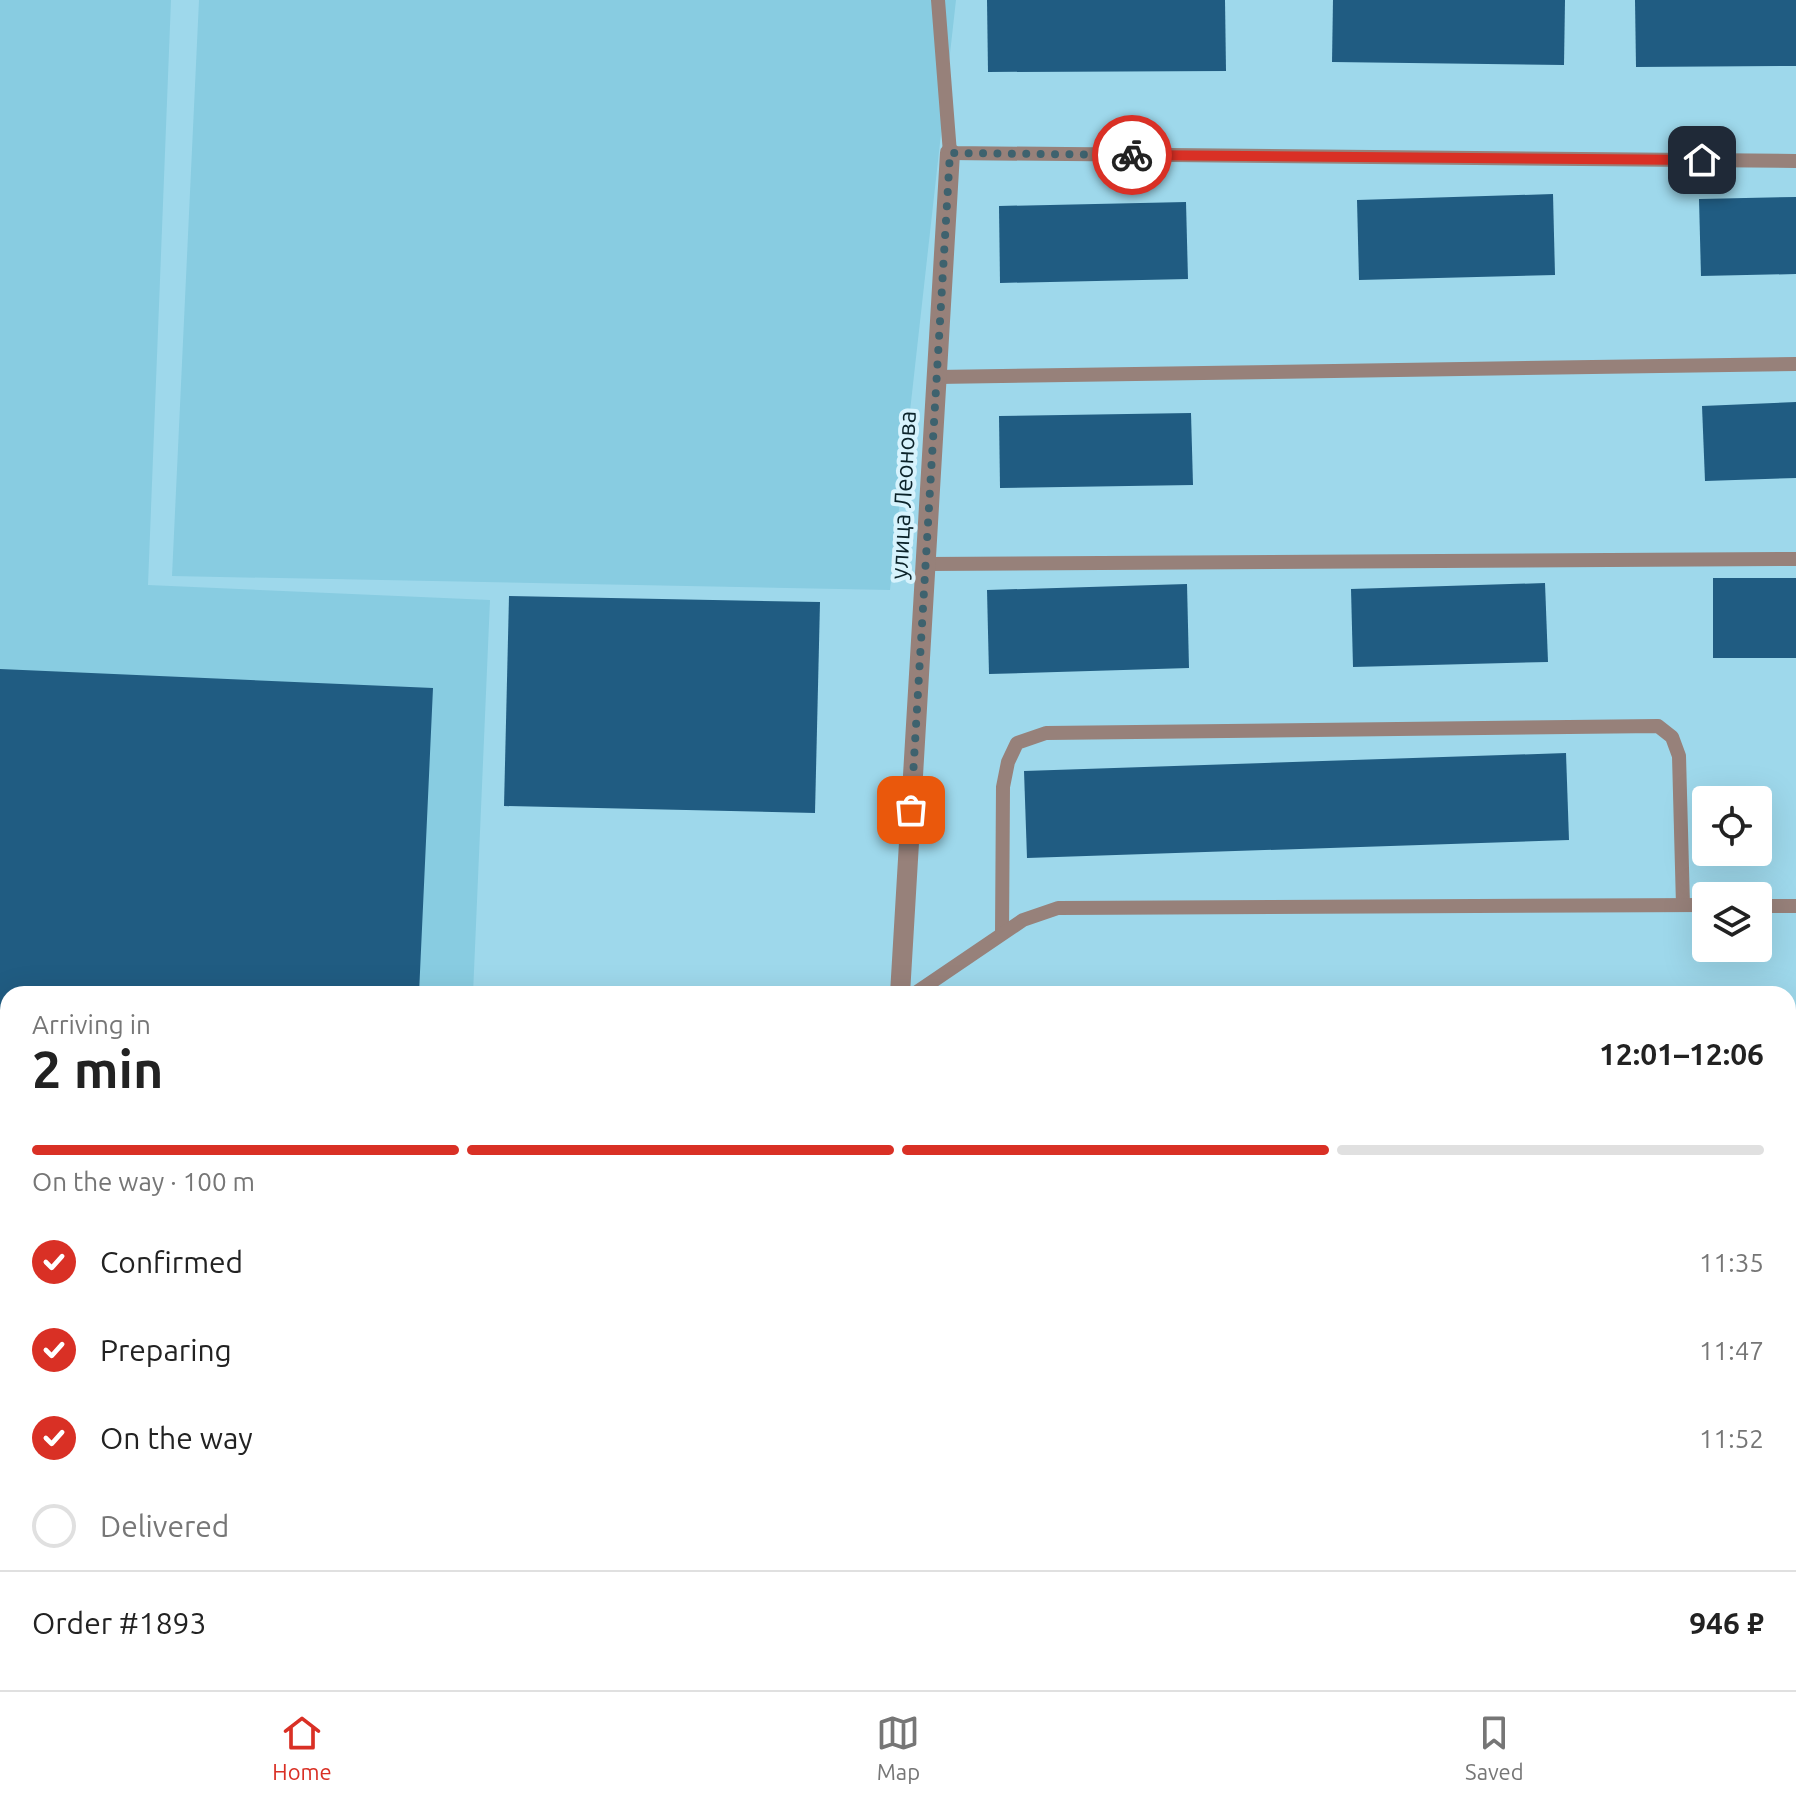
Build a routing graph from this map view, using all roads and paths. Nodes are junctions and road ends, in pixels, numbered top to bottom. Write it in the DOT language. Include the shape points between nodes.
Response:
graph roads {
  1 [pos="938,0"];
  2 [pos="950,153"];
  3 [pos="1796,161"];
  4 [pos="1796,364"];
  5 [pos="937,377"];
  6 [pos="1796,559"];
  7 [pos="925,564"];
  8 [pos="1683,905"];
  9 [pos="1692,905"];
  10 [pos="1772,906"];
  11 [pos="1796,906"];
  12 [pos="1002,933"];
  13 [pos="900,986"];
  14 [pos="926,986"];
  1 -- 2 [label="lane, улица Леонова"];
  2 -- 3 [label="lane"];
  2 -- 5 [label="street, улица Леонова"];
  4 -- 5 [label="lane"];
  5 -- 7 [label="street, улица Леонова"];
  6 -- 7 [label="lane"];
  7 -- 13 [label="street, улица Леонова"];
  8 -- 9 [label="lane"];
  8 -- 12 [label="lane" via="1058,908"];
  8 -- 12 [label="lane" via="1679,756 1672,737 1658,726 1046,733 1017,743 1008,762 1003,787"];
  10 -- 11 [label="lane"];
  12 -- 14 [label="lane"];
}
